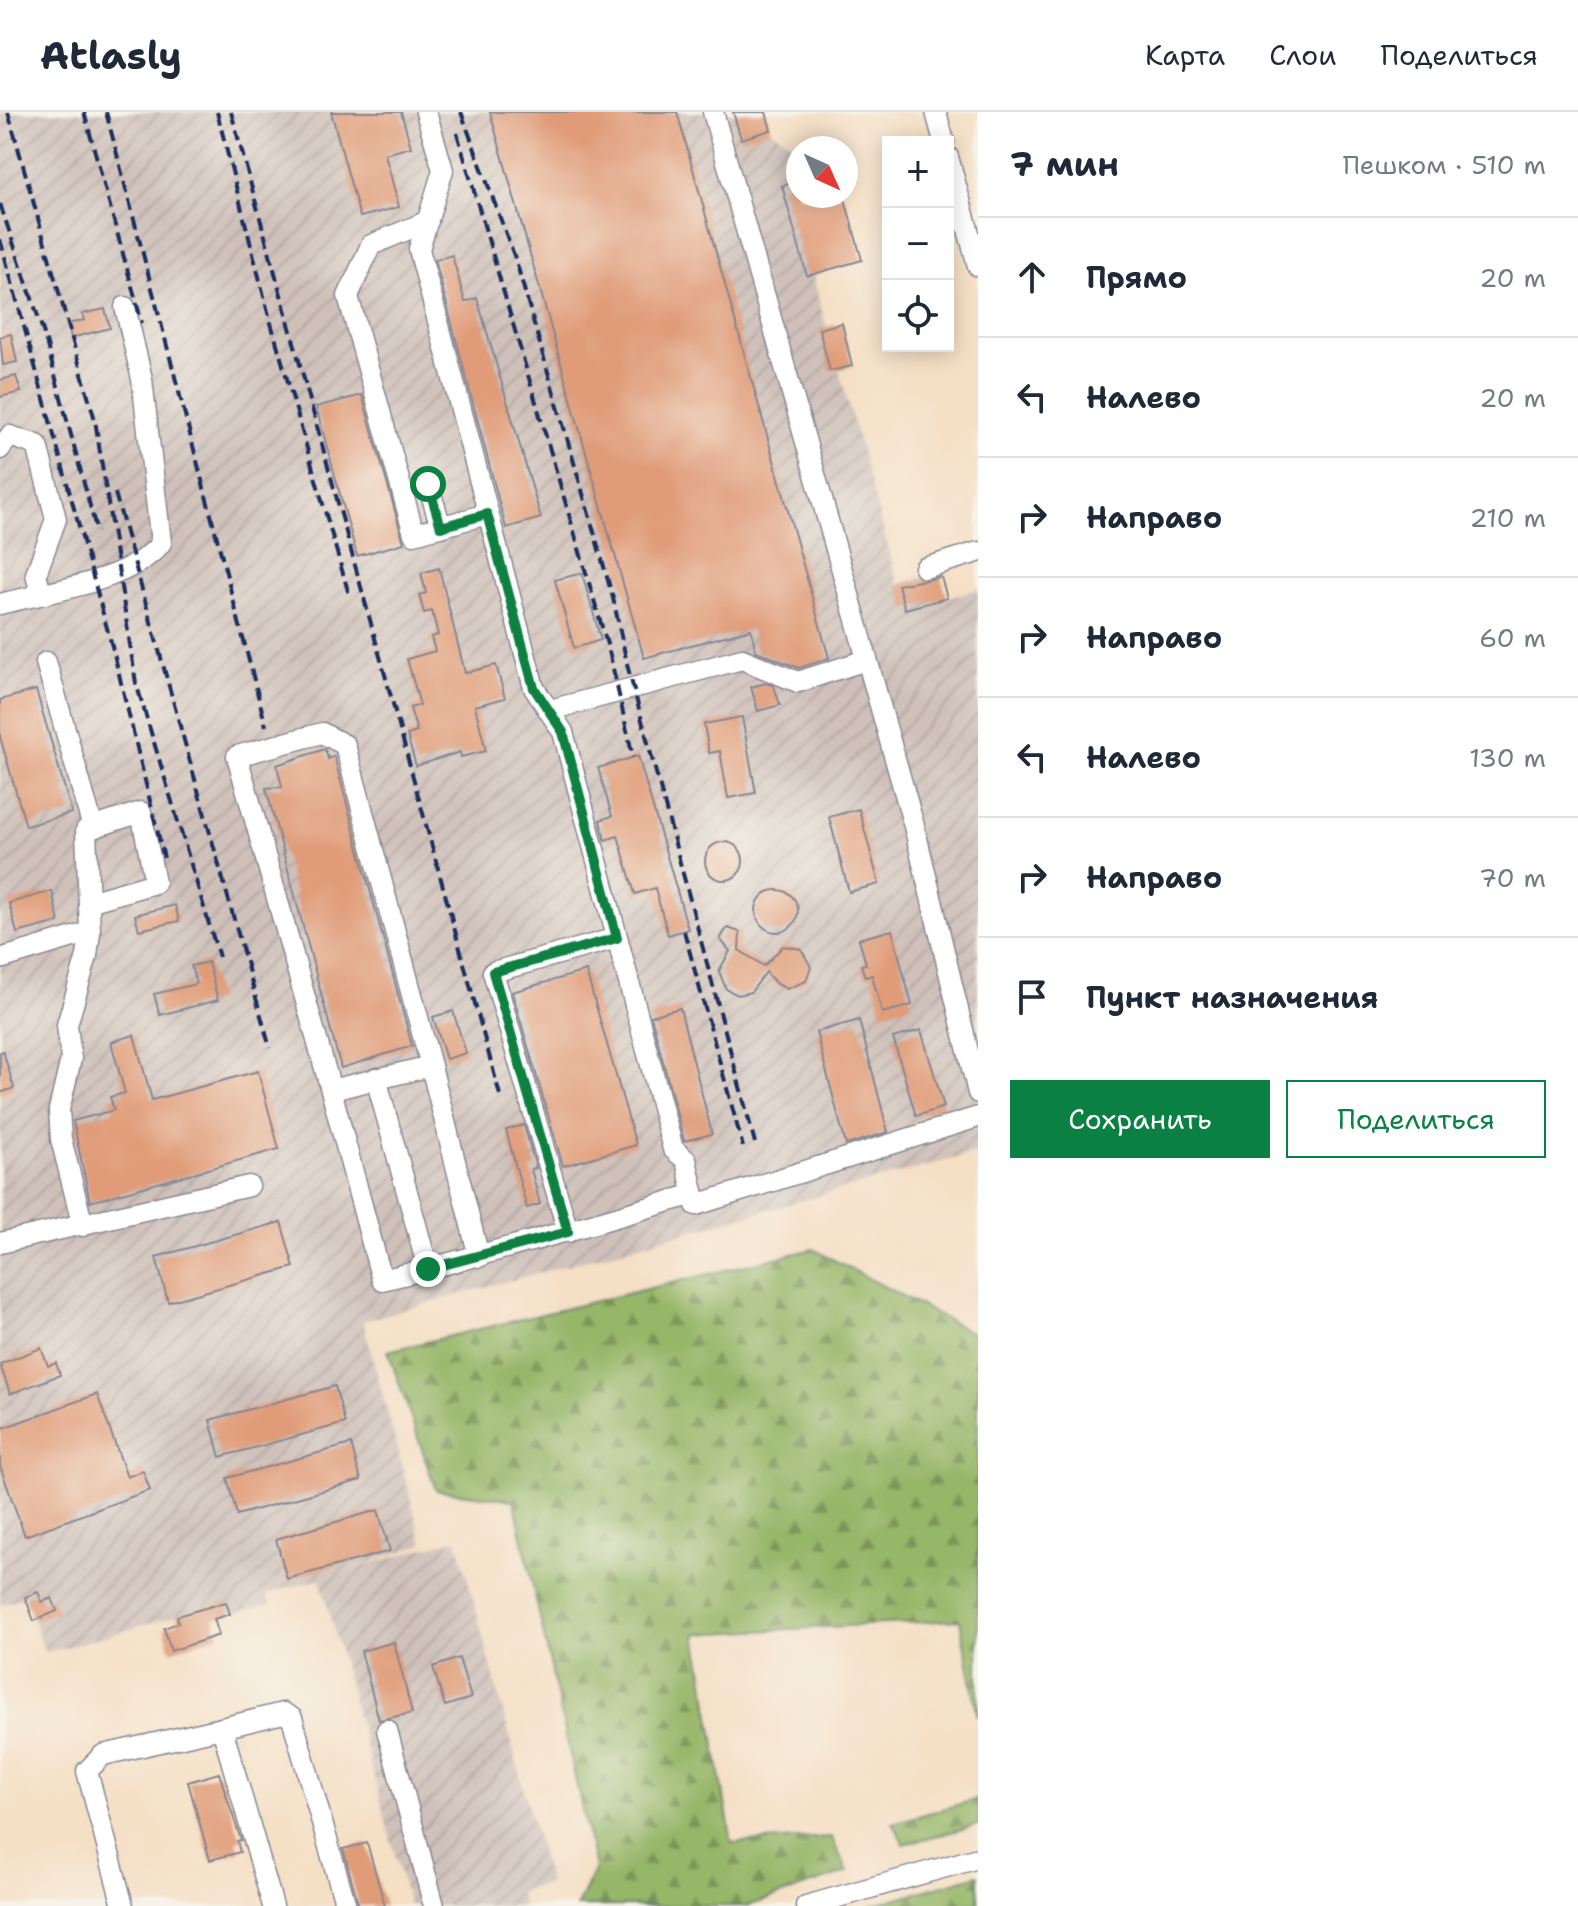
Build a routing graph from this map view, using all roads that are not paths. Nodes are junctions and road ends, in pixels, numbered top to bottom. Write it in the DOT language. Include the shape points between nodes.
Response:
graph roads {
  1 [pos="426,112"];
  2 [pos="713,112"];
  3 [pos="936,112"];
  4 [pos="942,136"];
  5 [pos="954,179"];
  6 [pos="428,221"];
  7 [pos="978,266"];
  8 [pos="125,307"];
  9 [pos="0,449"];
  10 [pos="428,484"];
  11 [pos="487,514"];
  12 [pos="441,527"];
  13 [pos="978,552"];
  14 [pos="925,568"];
  15 [pos="41,593"];
  16 [pos="0,604"];
  17 [pos="866,660"];
  18 [pos="46,662"];
  19 [pos="550,710"];
  20 [pos="93,828"];
  21 [pos="89,902"];
  22 [pos="90,932"];
  23 [pos="617,938"];
  24 [pos="0,959"];
  25 [pos="431,1066"];
  26 [pos="376,1078"];
  27 [pos="331,1090"];
  28 [pos="978,1093"];
  29 [pos="978,1117"];
  30 [pos="249,1186"];
  31 [pos="694,1194"];
  32 [pos="83,1226"];
  33 [pos="568,1232"];
  34 [pos="0,1243"];
  35 [pos="479,1257"];
  36 [pos="428,1269"];
  37 [pos="222,1728"];
  38 [pos="387,1730"];
  39 [pos="978,1858"];
  40 [pos="123,1906"];
  41 [pos="273,1906"];
  42 [pos="346,1906"];
  43 [pos="434,1906"];
  44 [pos="806,1906"];
  1 -- 6 [label="street" via="443,170"];
  2 -- 17 [label="street"];
  3 -- 4 [label="street"];
  5 -- 7 [label="street"];
  6 -- 11 [label="street" via="419,249"];
  6 -- 12 [label="street" via="371,245 348,296 414,534"];
  8 -- 15 [label="street" via="142,379 161,543 136,565"];
  9 -- 15 [label="street" via="10,436 37,445 56,519 36,574"];
  10 -- 12 [label="street"];
  11 -- 12 [label="street"];
  11 -- 19 [label="street" via="534,688"];
  13 -- 14 [label="street"];
  15 -- 16 [label="street"];
  17 -- 19 [label="street" via="798,682 742,659"];
  17 -- 28 [label="street" via="914,826"];
  18 -- 20 [label="street"];
  19 -- 23 [label="street" via="563,732"];
  20 -- 21 [label="street" via="86,830"];
  20 -- 21 [label="street" via="141,812 155,883"];
  21 -- 22 [label="street"];
  22 -- 24 [label="street"];
  22 -- 32 [label="street" via="67,1025 71,1059 59,1110"];
  23 -- 31 [label="street" via="673,1149 686,1160"];
  23 -- 33 [label="street" via="493,972"];
  25 -- 26 [label="street"];
  25 -- 27 [label="street" via="345,745 322,733 237,756"];
  25 -- 35 [label="street"];
  26 -- 27 [label="street"];
  26 -- 36 [label="street"];
  27 -- 36 [label="street" via="382,1280"];
  29 -- 31 [label="street" via="696,1205"];
  30 -- 32 [label="street"];
  31 -- 33 [label="street"];
  32 -- 34 [label="street"];
  33 -- 35 [label="street"];
  35 -- 36 [label="street"];
  37 -- 40 [label="street" via="103,1755 87,1771"];
  37 -- 41 [label="street"];
  37 -- 42 [label="street" via="265,1715 292,1718"];
  38 -- 43 [label="street"];
  39 -- 44 [label="street"];
}
